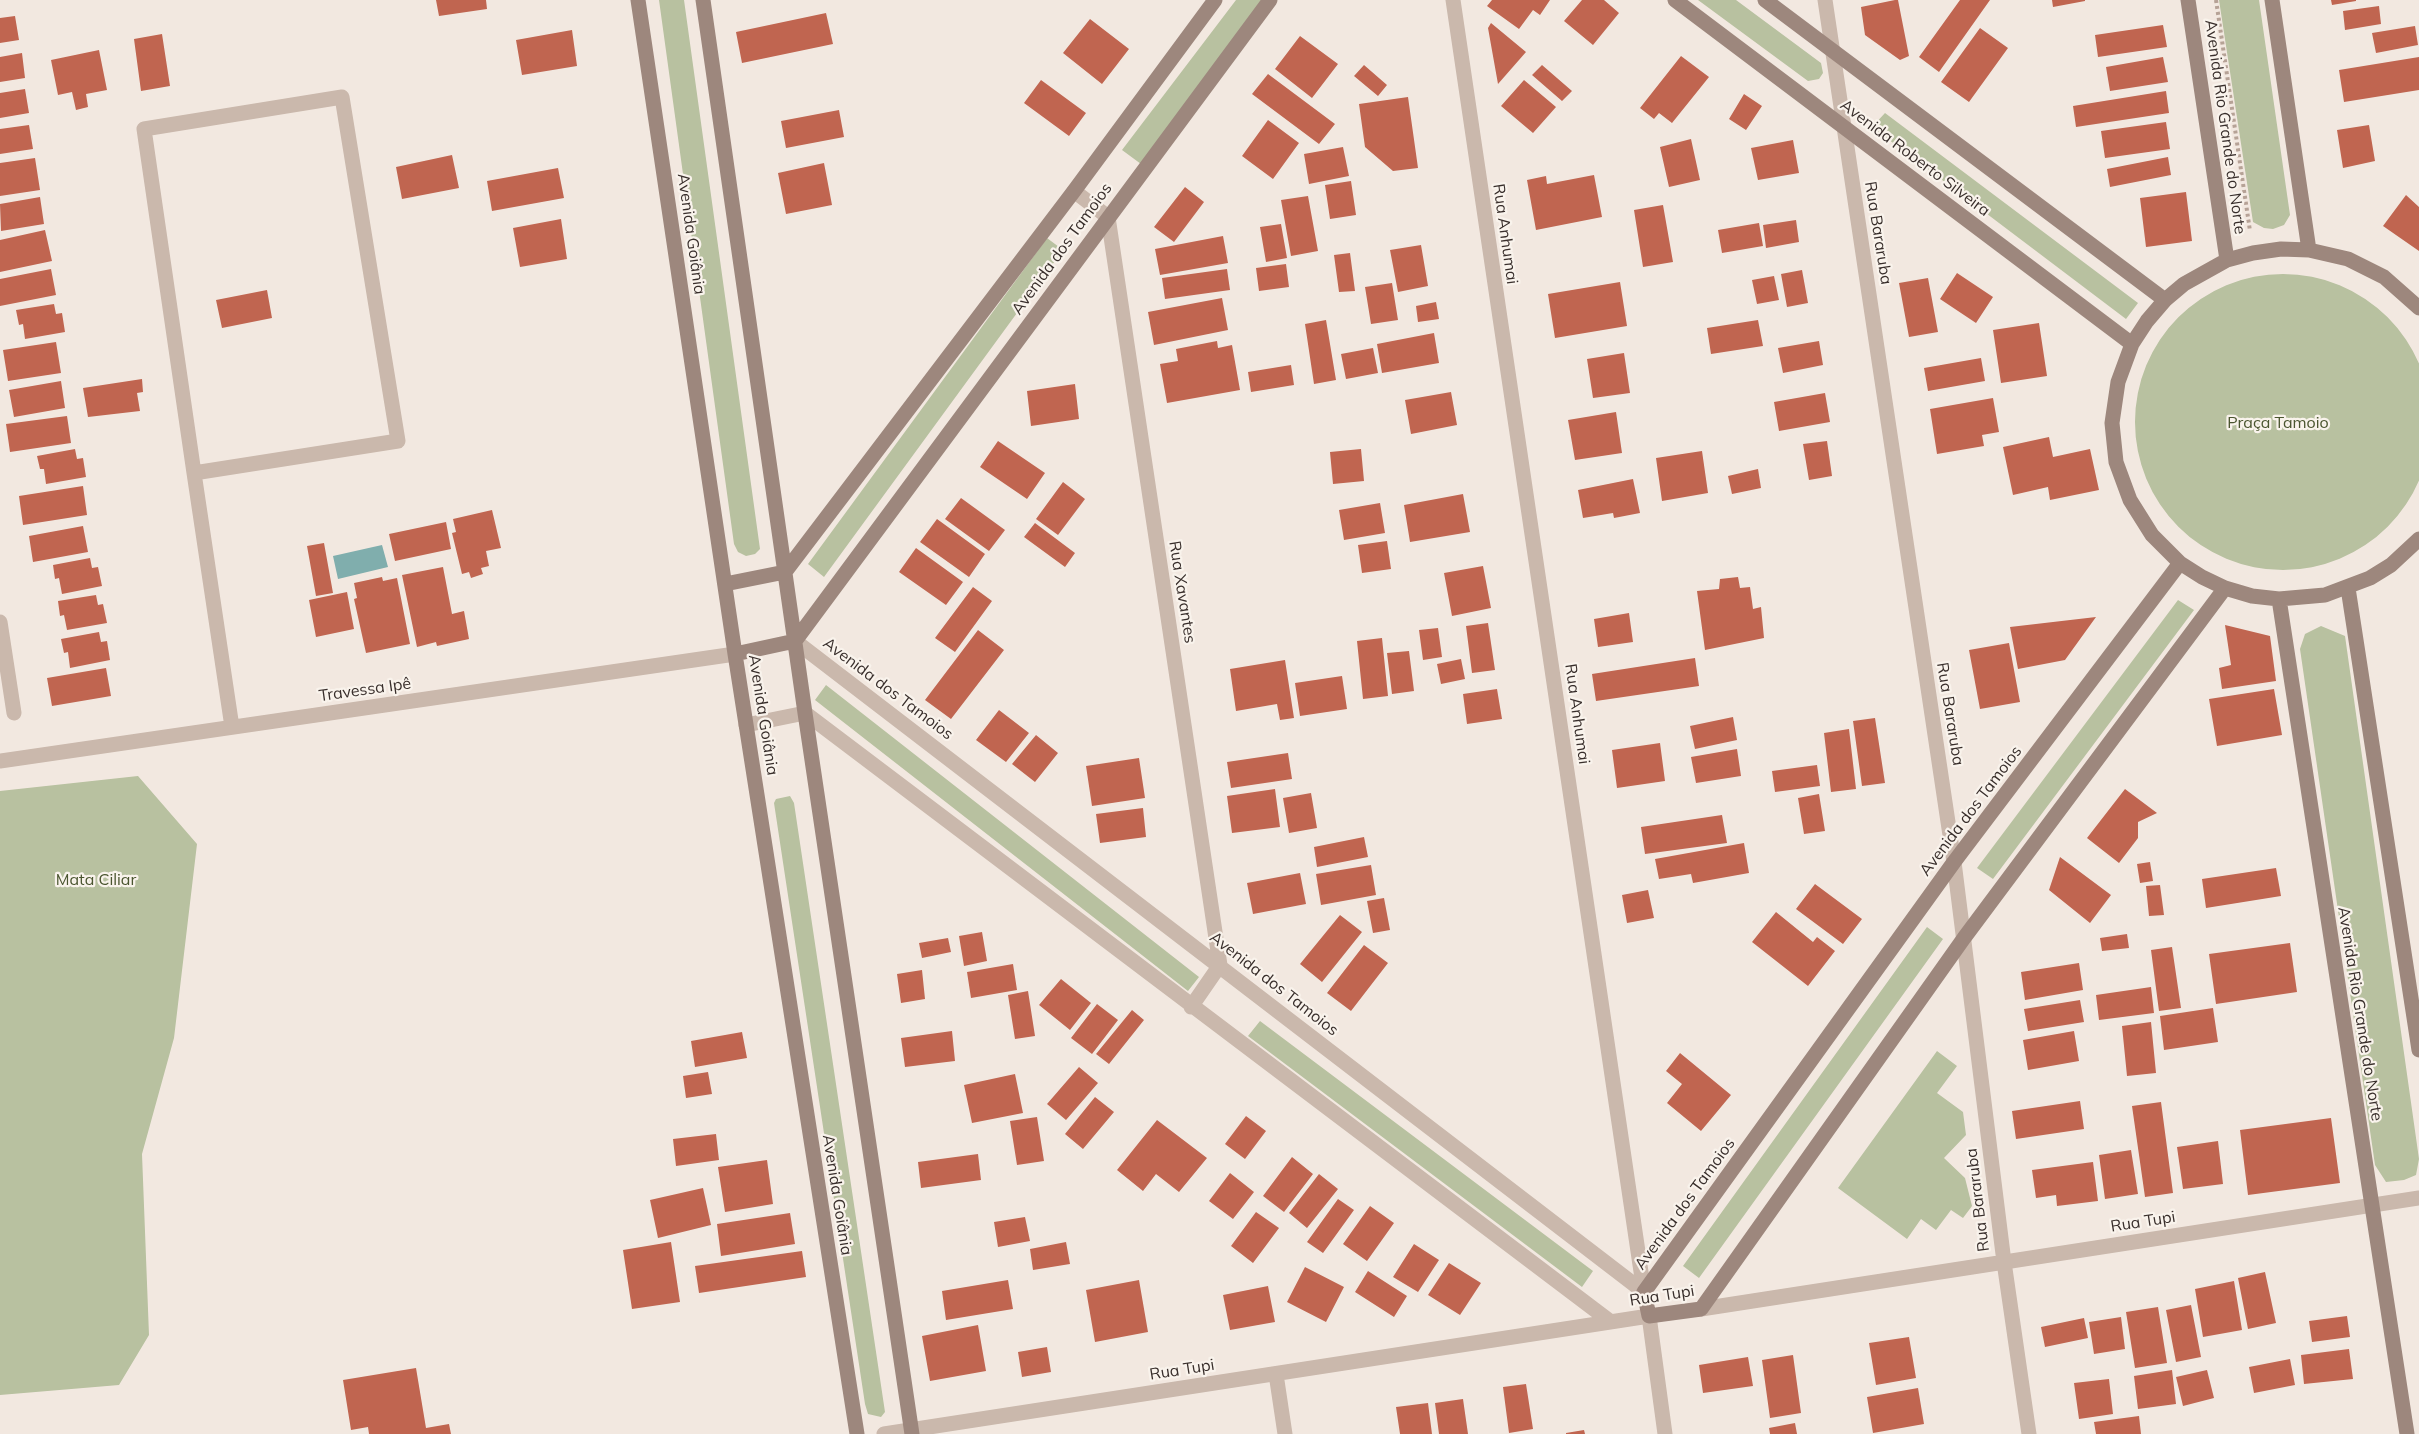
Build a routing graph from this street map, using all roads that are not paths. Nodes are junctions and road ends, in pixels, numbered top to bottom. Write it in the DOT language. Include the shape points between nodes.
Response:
graph roads {
  1 [pos="638,0"];
  2 [pos="703,0"];
  3 [pos="1215,0"];
  4 [pos="1270,0"];
  5 [pos="1453,0"];
  6 [pos="1675,0"];
  7 [pos="1765,0"];
  8 [pos="1825,0"];
  9 [pos="2188,0"];
  10 [pos="2272,0"];
  11 [pos="1832,48"];
  12 [pos="1844,127"];
  13 [pos="1074,190"];
  14 [pos="1108,217"];
  15 [pos="2309,250"];
  16 [pos="2227,260"];
  17 [pos="2165,300"];
  18 [pos="2419,308"];
  19 [pos="2132,344"];
  20 [pos="194,473"];
  21 [pos="2419,539"];
  22 [pos="2181,563"];
  23 [pos="785,572"];
  24 [pos="724,584"];
  25 [pos="2226,588"];
  26 [pos="2348,588"];
  27 [pos="2279,599"];
  28 [pos="0,622"];
  29 [pos="795,641"];
  30 [pos="735,654"];
  31 [pos="14,713"];
  32 [pos="805,713"];
  33 [pos="746,725"];
  34 [pos="232,728"];
  35 [pos="0,761"];
  36 [pos="1954,862"];
  37 [pos="1964,938"];
  38 [pos="1220,965"];
  39 [pos="1191,1007"];
  40 [pos="2419,1050"];
  41 [pos="2419,1198"];
  42 [pos="2371,1205"];
  43 [pos="2004,1262"];
  44 [pos="1644,1292"];
  45 [pos="1701,1309"];
  46 [pos="1649,1316"];
  47 [pos="1611,1322"];
  48 [pos="1276,1374"];
  49 [pos="912,1432"];
  50 [pos="856,1434"];
  51 [pos="884,1434"];
  52 [pos="1285,1434"];
  53 [pos="1665,1434"];
  54 [pos="2029,1434"];
  55 [pos="2407,1434"];
  1 -- 24 [label="street, Avenida Goiânia"];
  2 -- 23 [label="street"];
  3 -- 13 [label="street, Avenida dos Tamoios"];
  4 -- 14 [label="street, Avenida dos Tamoios"];
  5 -- 44 [label="street, Rua Anhumai"];
  6 -- 12 [label="street, Avenida Roberto Silveira"];
  7 -- 11 [label="street"];
  8 -- 11 [label="street, Rua Bararuba"];
  9 -- 16 [label="street, Avenida Rio Grande do Norte"];
  10 -- 15 [label="street"];
  11 -- 12 [label="street, Rua Bararuba"];
  11 -- 17 [label="street"];
  12 -- 19 [label="street, Avenida Roberto Silveira"];
  12 -- 36 [label="street, Rua Bararuba"];
  13 -- 14 [label="street"];
  13 -- 23 [label="street, Avenida dos Tamoios"];
  14 -- 29 [label="street, Avenida dos Tamoios"];
  14 -- 38 [label="street, Rua Xavantes"];
  15 -- 16 [label="street" via="2281,249"];
  15 -- 18 [label="street" via="2348,259 2384,277"];
  16 -- 17 [label="street" via="2184,284"];
  17 -- 19 [label="street"];
  19 -- 22 [label="street" via="2118,382 2112,423 2116,462 2130,500 2152,535"];
  20 -- 20 [label="street" via="144,129 342,96 398,441"];
  20 -- 34 [label="street"];
  21 -- 26 [label="street" via="2391,565"];
  22 -- 25 [label="street"];
  22 -- 36 [label="street, Avenida dos Tamoios"];
  23 -- 24 [label="street"];
  23 -- 29 [label="street"];
  24 -- 30 [label="street, Avenida Goiânia"];
  25 -- 27 [label="street"];
  25 -- 37 [label="street"];
  26 -- 27 [label="street" via="2302,599"];
  26 -- 40 [label="street"];
  27 -- 42 [label="street, Avenida Rio Grande do Norte"];
  28 -- 31 [label="street"];
  29 -- 30 [label="street"];
  29 -- 32 [label="street"];
  29 -- 38 [label="street, Avenida dos Tamoios"];
  30 -- 33 [label="street, Avenida Goiânia"];
  30 -- 34 [label="street, Travessa Ipê"];
  32 -- 33 [label="street"];
  32 -- 39 [label="street"];
  32 -- 49 [label="street"];
  33 -- 50 [label="street, Avenida Goiânia"];
  34 -- 35 [label="street, Travessa Ipê"];
  36 -- 37 [label="street, Rua Bararuba"];
  36 -- 44 [label="street, Avenida dos Tamoios"];
  37 -- 43 [label="street, Rua Bararuba"];
  37 -- 45 [label="street"];
  38 -- 39 [label="street"];
  38 -- 44 [label="street, Avenida dos Tamoios"];
  39 -- 47 [label="street"];
  41 -- 42 [label="street, Rua Tupi"];
  42 -- 43 [label="street, Rua Tupi"];
  42 -- 55 [label="street, Avenida Rio Grande do Norte"];
  43 -- 45 [label="street, Rua Tupi"];
  43 -- 54 [label="street, Rua Bararuba"];
  44 -- 46 [label="street, Rua Anhumai"];
  45 -- 46 [label="street, Rua Tupi"];
  46 -- 47 [label="street, Rua Tupi"];
  46 -- 53 [label="street, Rua Anhumai"];
  47 -- 48 [label="street, Rua Tupi"];
  48 -- 49 [label="street, Rua Tupi"];
  48 -- 52 [label="street"];
  49 -- 51 [label="street, Rua Tupi"];
}
